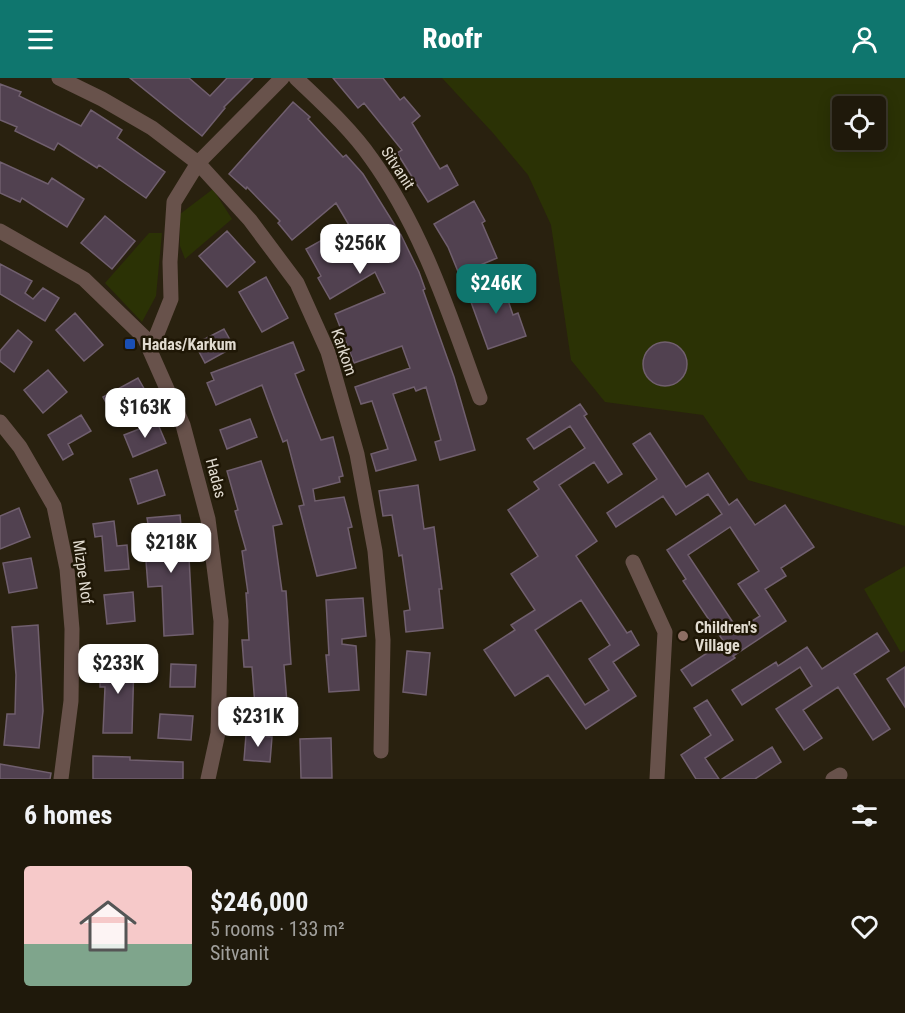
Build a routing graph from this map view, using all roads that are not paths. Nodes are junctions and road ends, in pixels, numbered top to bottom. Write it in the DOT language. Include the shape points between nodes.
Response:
graph roads {
  1 [pos="59,78"];
  2 [pos="282,78"];
  3 [pos="296,78"];
  4 [pos="198,163"];
  5 [pos="0,231"];
  6 [pos="151,349"];
  7 [pos="480,398"];
  8 [pos="0,422"];
  9 [pos="633,562"];
  10 [pos="381,751"];
  11 [pos="61,779"];
  12 [pos="208,779"];
  13 [pos="657,779"];
  1 -- 4 [label="street, Karkom" via="152,128"];
  2 -- 4 [label="street"];
  3 -- 7 [label="street, Sitvanit" via="371,157 410,220"];
  4 -- 6 [label="street" via="174,202 171,299"];
  4 -- 10 [label="street, Karkom" via="250,220 297,283 327,352 357,454 375,551 383,640"];
  5 -- 6 [label="street, Hadas" via="84,279 144,337"];
  6 -- 12 [label="street, Hadas" via="183,425 208,519 221,621 218,734"];
  8 -- 11 [label="street, Mizpe Nof" via="20,447 54,507 67,570 72,629 71,701"];
  9 -- 13 [label="street" via="665,632"];
}
